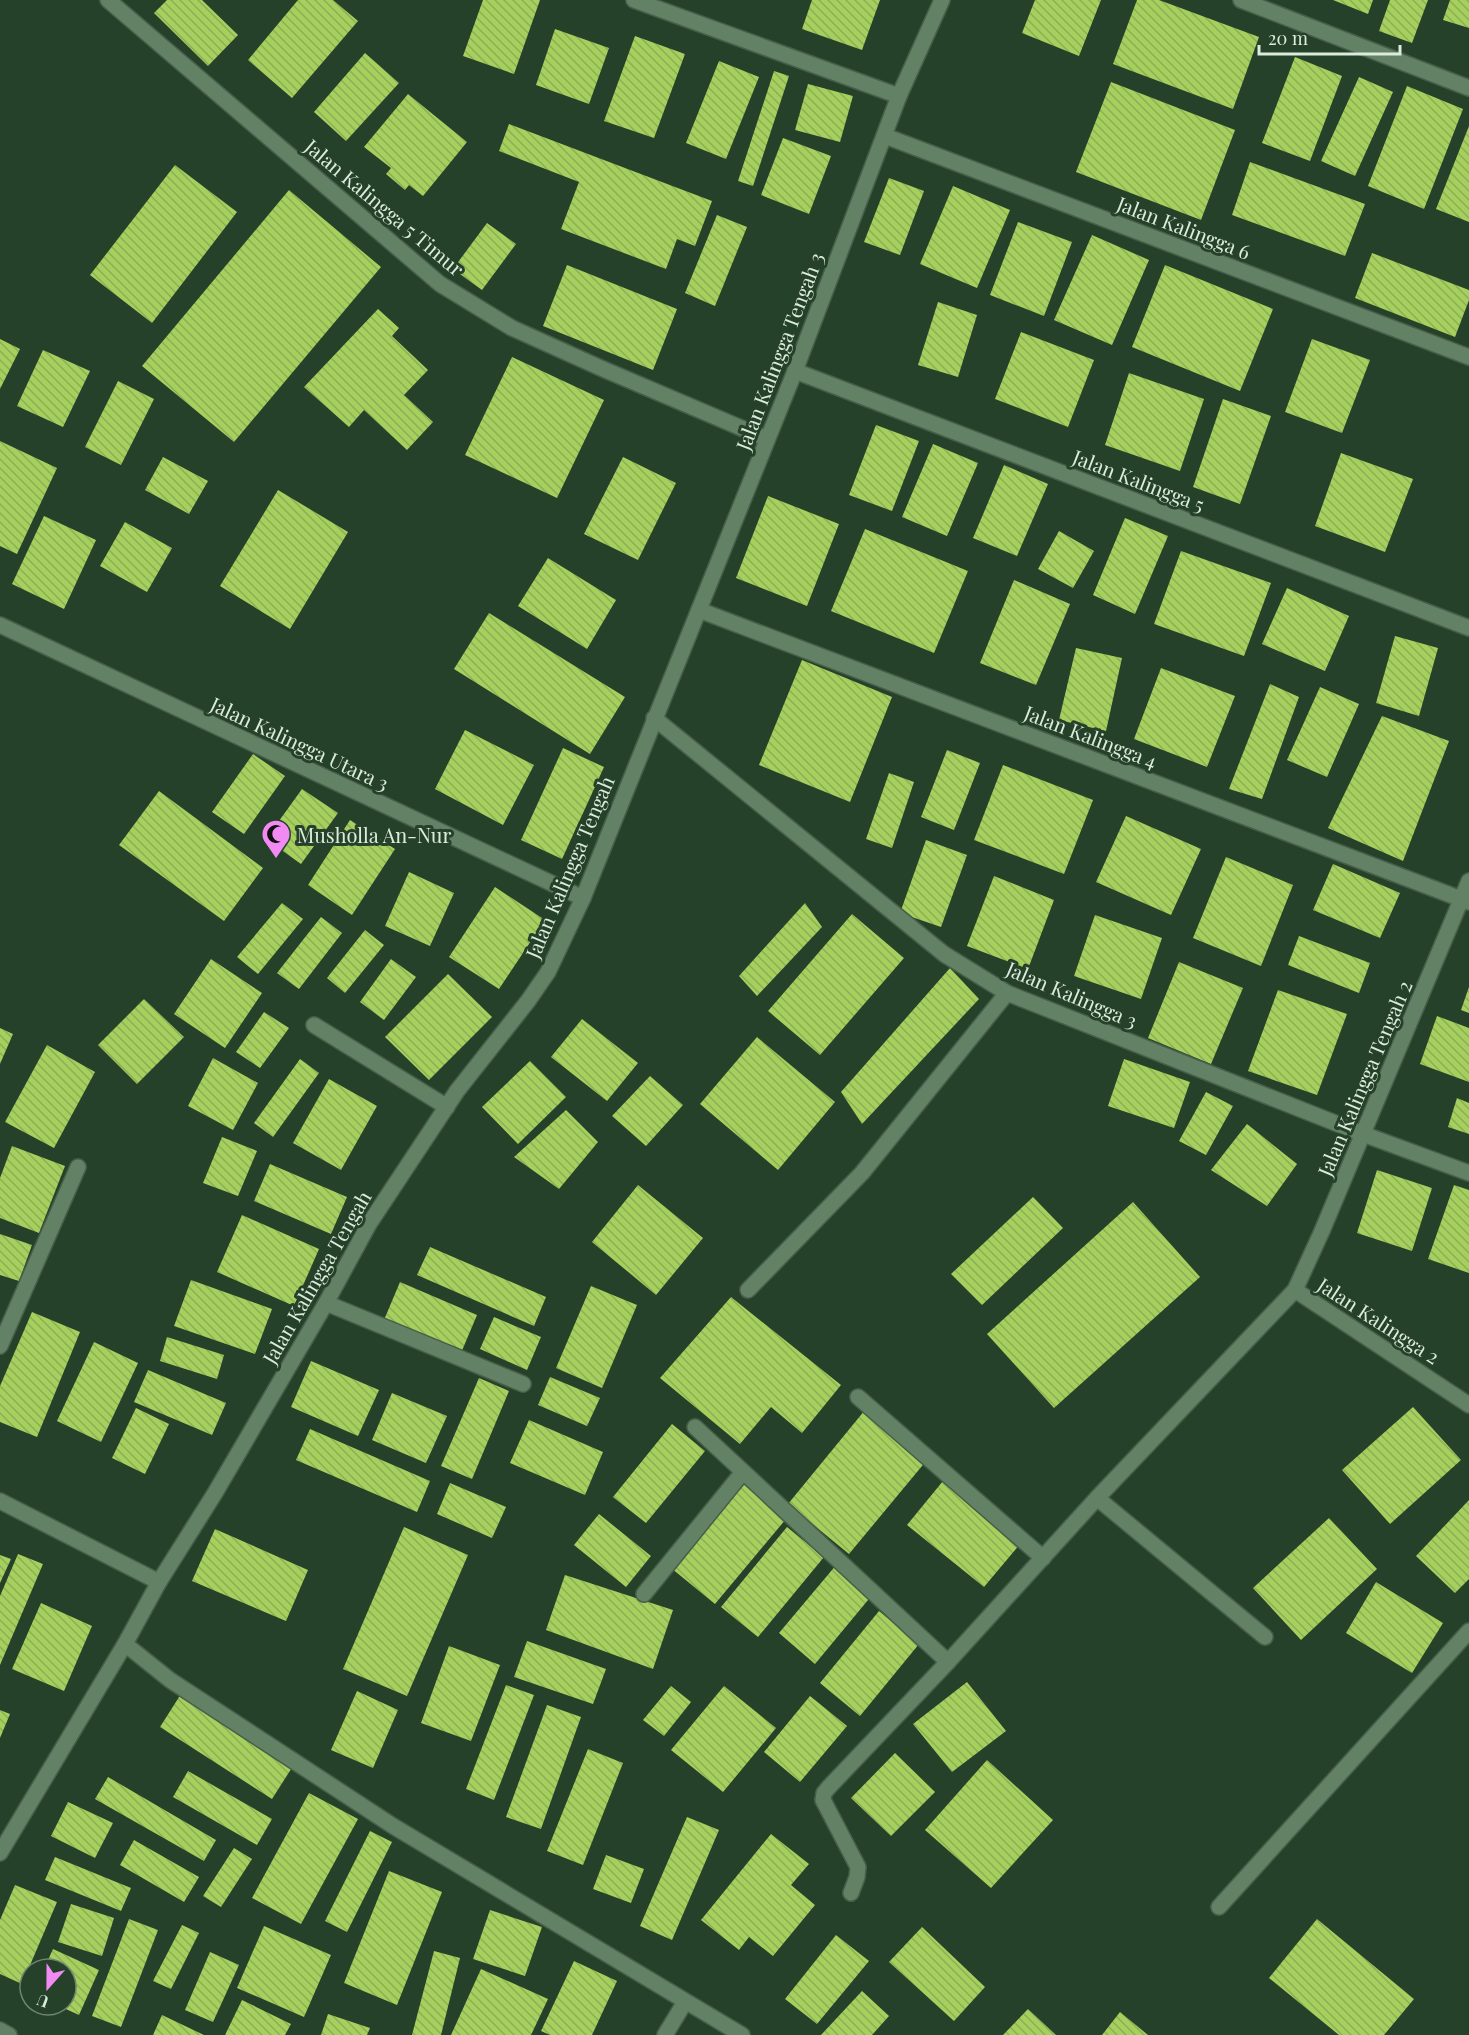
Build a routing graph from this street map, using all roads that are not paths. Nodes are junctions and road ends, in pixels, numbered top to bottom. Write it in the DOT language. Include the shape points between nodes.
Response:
graph roads {
  1 [pos="108,0"];
  2 [pos="634,0"];
  3 [pos="942,0"];
  4 [pos="1241,0"];
  5 [pos="1469,87"];
  6 [pos="899,96"];
  7 [pos="885,136"];
  8 [pos="1469,357"];
  9 [pos="795,371"];
  10 [pos="767,439"];
  11 [pos="699,610"];
  12 [pos="0,625"];
  13 [pos="1469,628"];
  14 [pos="654,718"];
  15 [pos="1469,881"];
  16 [pos="583,898"];
  17 [pos="1465,901"];
  18 [pos="1007,993"];
  19 [pos="314,1025"];
  20 [pos="447,1107"];
  21 [pos="1363,1134"];
  22 [pos="78,1167"];
  23 [pos="1469,1173"];
  24 [pos="748,1290"];
  25 [pos="1295,1290"];
  26 [pos="326,1303"];
  27 [pos="0,1346"];
  28 [pos="523,1384"];
  29 [pos="858,1397"];
  30 [pos="1469,1405"];
  31 [pos="695,1427"];
  32 [pos="743,1472"];
  33 [pos="1097,1498"];
  34 [pos="0,1501"];
  35 [pos="1043,1558"];
  36 [pos="159,1582"];
  37 [pos="644,1594"];
  38 [pos="1469,1631"];
  39 [pos="1265,1637"];
  40 [pos="125,1644"];
  41 [pos="948,1662"];
  42 [pos="0,1853"];
  43 [pos="851,1893"];
  44 [pos="1219,1907"];
  45 [pos="685,2002"];
  46 [pos="0,2030"];
  47 [pos="9,2035"];
  48 [pos="665,2035"];
  49 [pos="742,2035"];
  1 -- 10 [label="street, Jalan Kalingga 5 Timur" via="440,284 512,328"];
  2 -- 6 [label="street"];
  3 -- 6 [label="street, Jalan Kalingga Tengah 3"];
  4 -- 5 [label="street"];
  6 -- 7 [label="street, Jalan Kalingga Tengah 3"];
  7 -- 8 [label="street, Jalan Kalingga 6"];
  7 -- 9 [label="street, Jalan Kalingga Tengah 3"];
  9 -- 10 [label="street, Jalan Kalingga Tengah 3"];
  9 -- 13 [label="street, Jalan Kalingga 5"];
  10 -- 11 [label="street, Jalan Kalingga Tengah 3"];
  11 -- 14 [label="street, Jalan Kalingga Tengah 3"];
  11 -- 17 [label="street, Jalan Kalingga 4"];
  12 -- 16 [label="street, Jalan Kalingga Utara 3"];
  14 -- 16 [label="street, Jalan Kalingga Tengah"];
  14 -- 18 [label="street, Jalan Kalingga 3" via="944,954"];
  15 -- 17 [label="street, Jalan Kalingga Tengah 2"];
  16 -- 20 [label="street, Jalan Kalingga Tengah" via="548,972"];
  17 -- 21 [label="street, Jalan Kalingga Tengah 2"];
  18 -- 21 [label="street, Jalan Kalingga 3"];
  18 -- 24 [label="street" via="862,1173"];
  19 -- 20 [label="street"];
  20 -- 26 [label="street, Jalan Kalingga Tengah" via="369,1224"];
  21 -- 23 [label="street, Jalan Kalingga 3"];
  21 -- 25 [label="street, Jalan Kalingga Tengah 2"];
  22 -- 27 [label="street"];
  25 -- 30 [label="street, Jalan Kalingga 2"];
  25 -- 33 [label="street, Jalan Kalingga Tengah 2"];
  26 -- 28 [label="street"];
  26 -- 36 [label="street, Jalan Kalingga Tengah"];
  29 -- 35 [label="street"];
  31 -- 32 [label="street"];
  32 -- 37 [label="street"];
  32 -- 41 [label="street"];
  33 -- 35 [label="street, Jalan Kalingga Tengah 2"];
  33 -- 39 [label="street"];
  34 -- 36 [label="street"];
  35 -- 41 [label="street, Jalan Kalingga Tengah 2"];
  36 -- 40 [label="street, Jalan Kalingga Tengah"];
  38 -- 44 [label="street"];
  40 -- 42 [label="street, Jalan Kalingga Tengah"];
  40 -- 45 [label="street" via="170,1680 393,1826"];
  41 -- 43 [label="street, Jalan Kalingga Tengah 2" via="824,1793 823,1800 858,1867"];
  45 -- 48 [label="street"];
  45 -- 49 [label="street"];
  46 -- 47 [label="street"];
}
